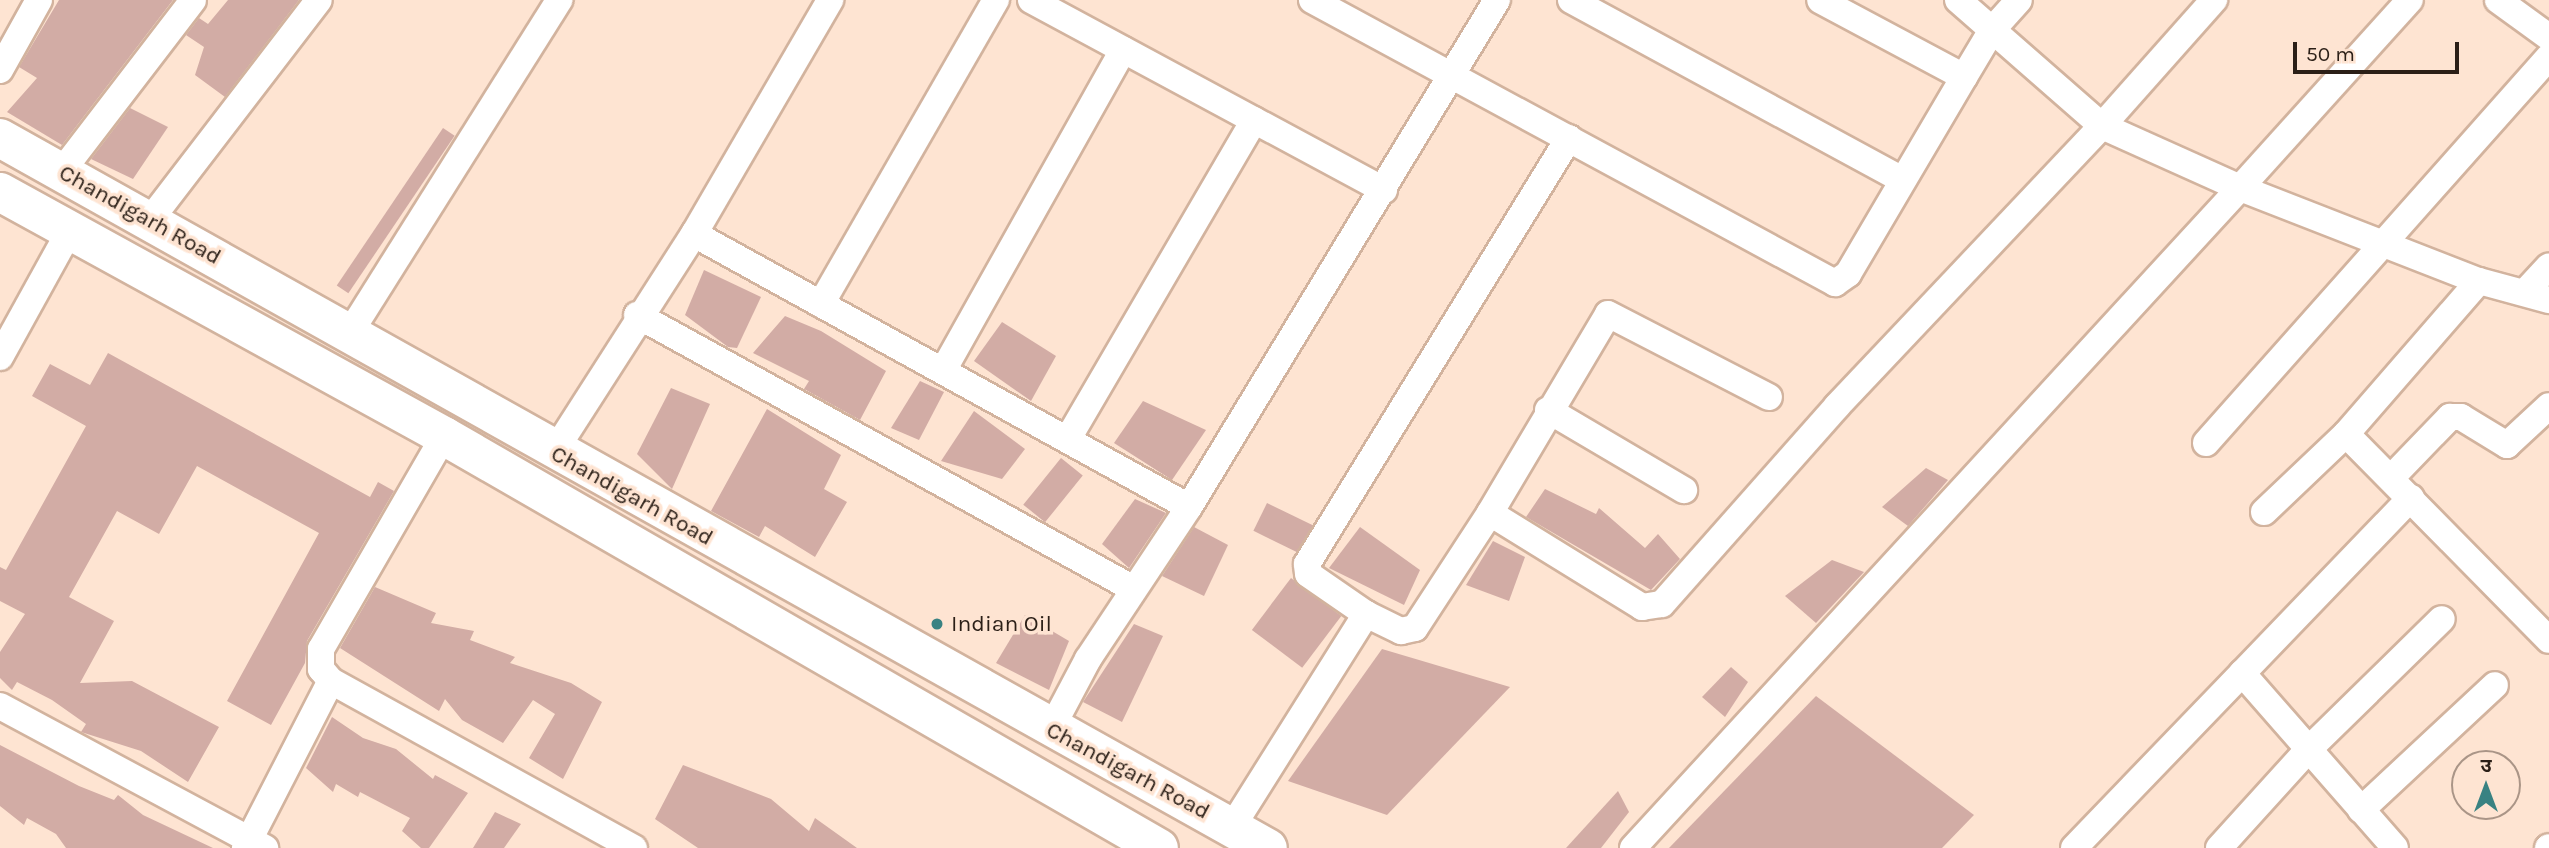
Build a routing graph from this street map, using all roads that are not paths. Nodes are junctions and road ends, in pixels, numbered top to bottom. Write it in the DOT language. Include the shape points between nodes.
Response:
graph roads {
  1 [pos="39,0"];
  2 [pos="193,0"];
  3 [pos="319,0"];
  4 [pos="559,0"];
  5 [pos="830,0"];
  6 [pos="996,0"];
  7 [pos="1031,0"];
  8 [pos="1312,0"];
  9 [pos="1497,0"];
  10 [pos="1571,0"];
  11 [pos="1820,0"];
  12 [pos="1958,0"];
  13 [pos="2019,0"];
  14 [pos="2214,0"];
  15 [pos="2410,0"];
  16 [pos="2498,0"];
  17 [pos="1992,30"];
  18 [pos="2549,37"];
  19 [pos="1123,50"];
  20 [pos="2549,57"];
  21 [pos="0,71"];
  22 [pos="1452,75"];
  23 [pos="1964,76"];
  24 [pos="1254,120"];
  25 [pos="2102,127"];
  26 [pos="0,138"];
  27 [pos="1569,138"];
  28 [pos="62,171"];
  29 [pos="1901,179"];
  30 [pos="2240,188"];
  31 [pos="1384,190"];
  32 [pos="0,192"];
  33 [pos="150,220"];
  34 [pos="69,232"];
  35 [pos="694,234"];
  36 [pos="2380,243"];
  37 [pos="2549,266"];
  38 [pos="2479,281"];
  39 [pos="2537,296"];
  40 [pos="821,304"];
  41 [pos="637,315"];
  42 [pos="349,334"];
  43 [pos="0,356"];
  44 [pos="944,369"];
  45 [pos="1769,397"];
  46 [pos="2549,406"];
  47 [pos="1548,410"];
  48 [pos="2346,434"];
  49 [pos="444,436"];
  50 [pos="1069,438"];
  51 [pos="2206,443"];
  52 [pos="554,452"];
  53 [pos="2391,478"];
  54 [pos="1684,490"];
  55 [pos="2411,498"];
  56 [pos="1189,507"];
  57 [pos="2264,512"];
  58 [pos="1490,513"];
  59 [pos="1132,588"];
  60 [pos="1366,614"];
  61 [pos="2442,619"];
  62 [pos="2549,640"];
  63 [pos="2242,673"];
  64 [pos="331,681"];
  65 [pos="2495,685"];
  66 [pos="0,706"];
  67 [pos="1051,729"];
  68 [pos="2308,750"];
  69 [pos="2361,810"];
  70 [pos="1232,827"];
  71 [pos="253,845"];
  72 [pos="634,848"];
  73 [pos="1159,848"];
  74 [pos="1268,848"];
  75 [pos="1633,848"];
  76 [pos="2074,848"];
  77 [pos="2219,848"];
  78 [pos="2395,848"];
  1 -- 21 [label="street"];
  2 -- 28 [label="street"];
  3 -- 33 [label="street"];
  4 -- 42 [label="street"];
  5 -- 35 [label="street"];
  6 -- 40 [label="street"];
  7 -- 19 [label="street"];
  8 -- 22 [label="street"];
  9 -- 22 [label="street"];
  10 -- 29 [label="street"];
  11 -- 23 [label="street"];
  12 -- 17 [label="street"];
  13 -- 17 [label="street"];
  14 -- 25 [label="street"];
  15 -- 30 [label="street"];
  16 -- 18 [label="street"];
  17 -- 23 [label="street"];
  17 -- 25 [label="street"];
  19 -- 24 [label="street"];
  19 -- 44 [label="street"];
  20 -- 36 [label="street"];
  22 -- 27 [label="street"];
  22 -- 31 [label="street"];
  23 -- 29 [label="street"];
  24 -- 31 [label="street"];
  24 -- 50 [label="street"];
  25 -- 30 [label="street"];
  25 -- 58 [label="street" via="1837,406 1662,604 1642,607"];
  26 -- 28 [label="main road, Chandigarh Road"];
  27 -- 29 [label="street" via="1832,283 1848,274"];
  27 -- 60 [label="street" via="1307,564 1308,574"];
  28 -- 33 [label="main road, Chandigarh Road"];
  30 -- 36 [label="street"];
  30 -- 75 [label="street"];
  31 -- 56 [label="street"];
  32 -- 34 [label="main road, Chandigarh Road"];
  33 -- 42 [label="main road, Chandigarh Road"];
  34 -- 43 [label="street"];
  34 -- 49 [label="main road, Chandigarh Road"];
  35 -- 40 [label="street"];
  35 -- 41 [label="street"];
  36 -- 38 [label="street"];
  36 -- 51 [label="street"];
  37 -- 39 [label="street"];
  38 -- 39 [label="street"];
  38 -- 48 [label="street"];
  40 -- 44 [label="street"];
  41 -- 52 [label="street"];
  41 -- 59 [label="street"];
  42 -- 52 [label="main road, Chandigarh Road"];
  44 -- 50 [label="street"];
  45 -- 47 [label="street" via="1612,313"];
  46 -- 53 [label="street" via="2507,445 2460,417 2450,417"];
  47 -- 54 [label="street"];
  47 -- 58 [label="street"];
  48 -- 53 [label="street"];
  48 -- 57 [label="street"];
  49 -- 64 [label="street" via="321,649 319,662"];
  49 -- 73 [label="main road, Chandigarh Road"];
  50 -- 56 [label="street"];
  52 -- 67 [label="main road, Chandigarh Road"];
  53 -- 55 [label="street"];
  55 -- 62 [label="street"];
  55 -- 63 [label="street"];
  56 -- 59 [label="street"];
  58 -- 60 [label="street" via="1415,628 1401,631"];
  59 -- 67 [label="street"];
  60 -- 70 [label="street"];
  61 -- 68 [label="street"];
  63 -- 68 [label="street"];
  63 -- 76 [label="street"];
  64 -- 71 [label="street"];
  64 -- 72 [label="street"];
  65 -- 69 [label="street"];
  66 -- 71 [label="street"];
  67 -- 70 [label="main road, Chandigarh Road"];
  68 -- 69 [label="street"];
  68 -- 77 [label="street"];
  69 -- 78 [label="street"];
  70 -- 74 [label="main road, Chandigarh Road"];
}
